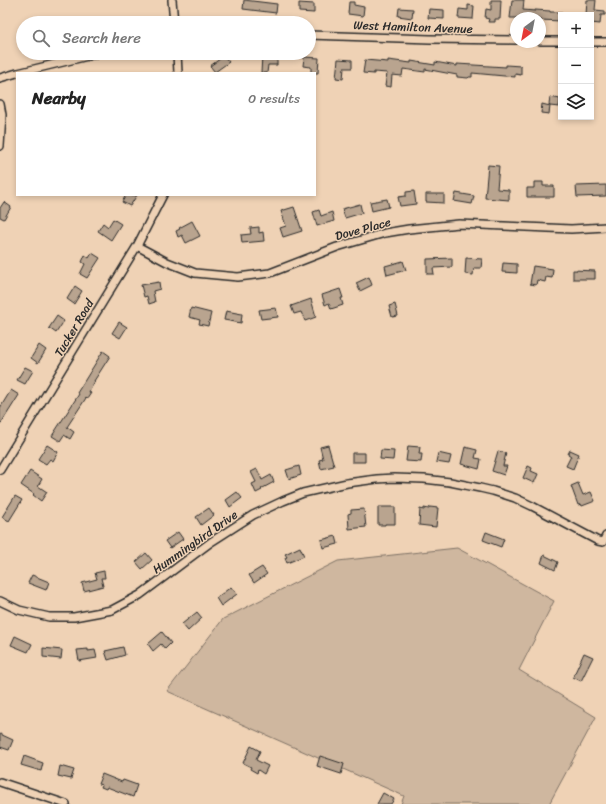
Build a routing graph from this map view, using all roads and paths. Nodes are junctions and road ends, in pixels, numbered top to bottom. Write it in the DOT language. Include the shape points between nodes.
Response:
graph roads {
  1 [pos="172,0"];
  2 [pos="173,16"];
  3 [pos="316,35"];
  4 [pos="510,40"];
  5 [pos="546,41"];
  6 [pos="558,41"];
  7 [pos="594,42"];
  8 [pos="606,42"];
  9 [pos="71,60"];
  10 [pos="177,60"];
  11 [pos="22,72"];
  12 [pos="178,72"];
  13 [pos="16,74"];
  14 [pos="0,78"];
  15 [pos="0,104"];
  16 [pos="0,146"];
  17 [pos="162,196"];
  18 [pos="606,227"];
  19 [pos="137,246"];
  20 [pos="0,470"];
  21 [pos="606,536"];
  22 [pos="0,601"];
  23 [pos="0,782"];
  24 [pos="64,804"];
  1 -- 2 [label="street"];
  3 -- 4 [label="street, West Hamilton Avenue"];
  5 -- 6 [label="street"];
  7 -- 8 [label="street"];
  9 -- 11 [label="street"];
  10 -- 12 [label="street"];
  13 -- 14 [label="street"];
  15 -- 16 [label="street"];
  17 -- 19 [label="street, Tucker Road"];
  18 -- 19 [label="street, Dove Place" via="571,229 459,224 410,229 385,233 337,247 270,273 238,277 195,273"];
  19 -- 20 [label="street, Tucker Road"];
  21 -- 22 [label="street, Hummingbird Drive" via="603,542 598,541 515,498 480,488 424,479 377,479 303,493 254,515 210,542 140,595 112,610 74,617 49,617 19,610"];
  23 -- 24 [label="street"];
}
